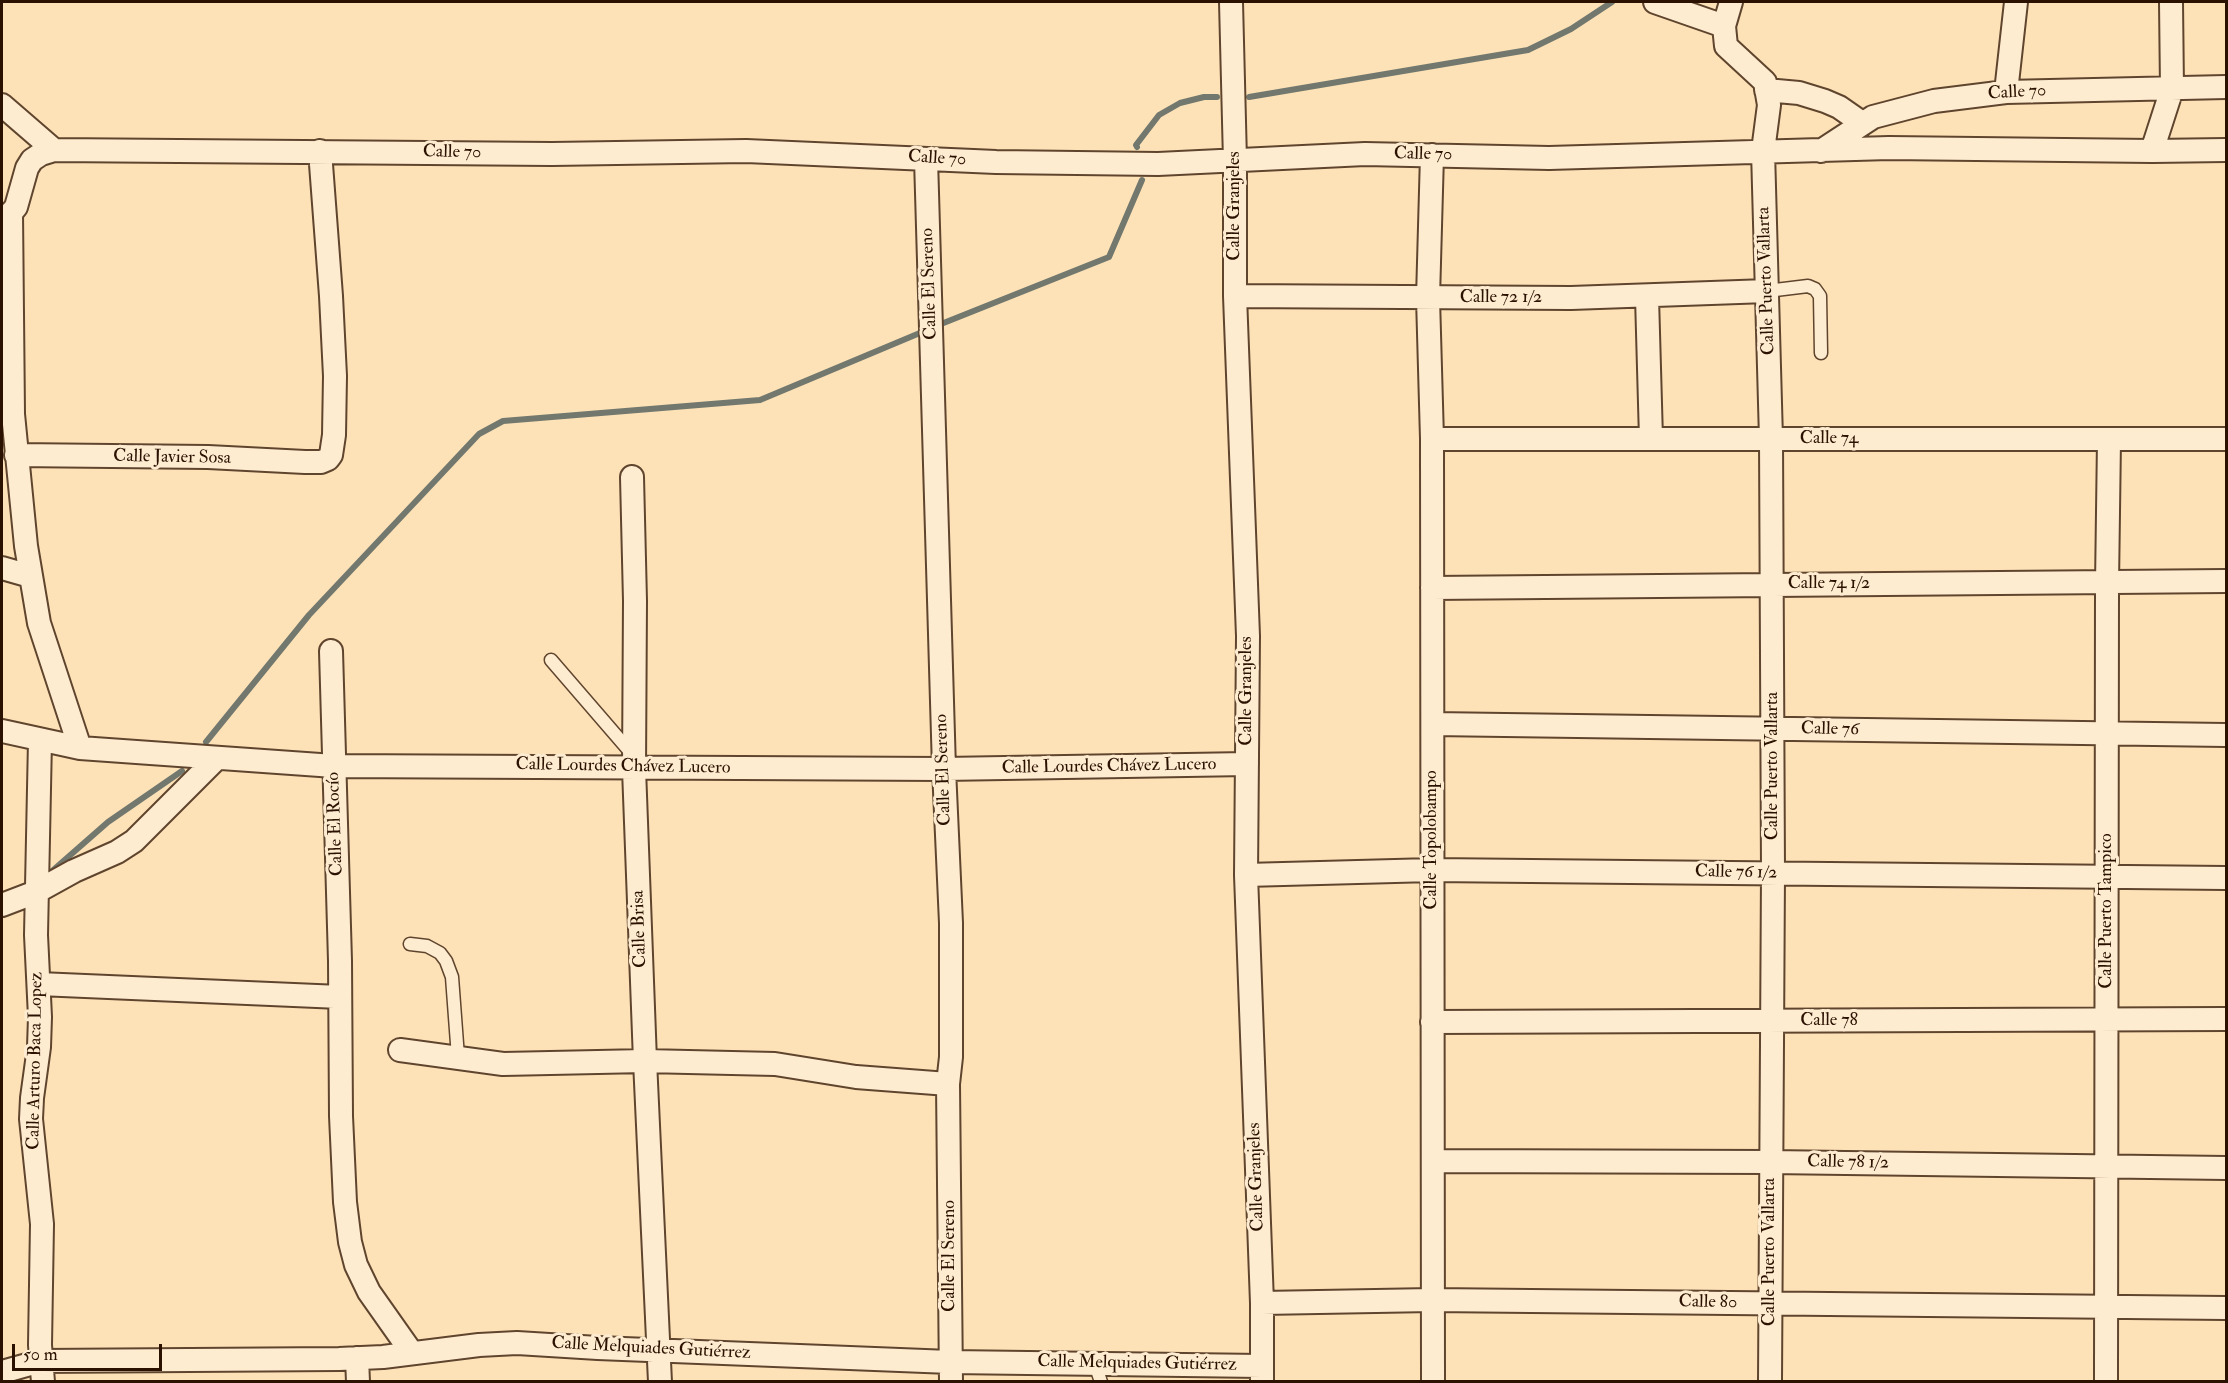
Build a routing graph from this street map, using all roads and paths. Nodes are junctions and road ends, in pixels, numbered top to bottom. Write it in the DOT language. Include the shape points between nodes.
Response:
graph roads {
  1 [pos="1231,2"];
  2 [pos="1656,2"];
  3 [pos="1731,2"];
  4 [pos="2016,2"];
  5 [pos="2171,2"];
  6 [pos="1724,26"];
  7 [pos="2226,87"];
  8 [pos="2172,89"];
  9 [pos="1766,90"];
  10 [pos="2006,92"];
  11 [pos="2,105"];
  12 [pos="1862,123"];
  13 [pos="54,150"];
  14 [pos="2226,150"];
  15 [pos="320,151"];
  16 [pos="1821,151"];
  17 [pos="2152,151"];
  18 [pos="1763,152"];
  19 [pos="1432,156"];
  20 [pos="926,159"];
  21 [pos="1235,160"];
  22 [pos="6,215"];
  23 [pos="1767,291"];
  24 [pos="1235,297"];
  25 [pos="1647,297"];
  26 [pos="1428,298"];
  27 [pos="1821,353"];
  28 [pos="7,412"];
  29 [pos="1432,439"];
  30 [pos="1651,439"];
  31 [pos="1771,439"];
  32 [pos="2109,440"];
  33 [pos="2226,440"];
  34 [pos="16,455"];
  35 [pos="632,477"];
  36 [pos="2,568"];
  37 [pos="30,576"];
  38 [pos="2226,581"];
  39 [pos="2107,584"];
  40 [pos="1771,585"];
  41 [pos="1432,588"];
  42 [pos="331,651"];
  43 [pos="551,660"];
  44 [pos="1433,724"];
  45 [pos="1773,729"];
  46 [pos="2,731"];
  47 [pos="2107,732"];
  48 [pos="2226,735"];
  49 [pos="40,740"];
  50 [pos="80,748"];
  51 [pos="216,759"];
  52 [pos="634,762"];
  53 [pos="1247,764"];
  54 [pos="334,765"];
  55 [pos="944,769"];
  56 [pos="1432,870"];
  57 [pos="1773,873"];
  58 [pos="1246,875"];
  59 [pos="2107,877"];
  60 [pos="2226,878"];
  61 [pos="36,892"];
  62 [pos="2,905"];
  63 [pos="410,944"];
  64 [pos="39,984"];
  65 [pos="340,997"];
  66 [pos="2226,1019"];
  67 [pos="2106,1020"];
  68 [pos="1771,1021"];
  69 [pos="1432,1022"];
  70 [pos="400,1050"];
  71 [pos="458,1057"];
  72 [pos="645,1061"];
  73 [pos="948,1084"];
  74 [pos="1433,1161"];
  75 [pos="1770,1162"];
  76 [pos="2106,1167"];
  77 [pos="2226,1168"];
  78 [pos="1432,1300"];
  79 [pos="1262,1303"];
  80 [pos="1770,1303"];
  81 [pos="2105,1308"];
  82 [pos="2226,1308"];
  83 [pos="660,1350"];
  84 [pos="412,1353"];
  85 [pos="357,1358"];
  86 [pos="42,1371"];
  87 [pos="2,1372"];
  88 [pos="951,1372"];
  89 [pos="1098,1373"];
  90 [pos="1262,1374"];
  91 [pos="358,1382"];
  92 [pos="660,1382"];
  93 [pos="1432,1382"];
  94 [pos="1770,1382"];
  95 [pos="2106,1382"];
  1 -- 21 [label="street, Calle Granjeles"];
  2 -- 6 [label="street"];
  3 -- 6 [label="street"];
  4 -- 10 [label="street"];
  5 -- 8 [label="street"];
  6 -- 9 [label="street" via="1726,46 1765,82"];
  7 -- 8 [label="street, Calle 70"];
  8 -- 10 [label="street, Calle 70"];
  8 -- 17 [label="street"];
  9 -- 12 [label="street" via="1825,100"];
  9 -- 18 [label="street, Calle Puerto Vallarta" via="1769,105"];
  10 -- 12 [label="street, Calle 70" via="1925,103"];
  11 -- 13 [label="street"];
  12 -- 16 [label="street, Calle 70"];
  13 -- 15 [label="street, Calle 70"];
  13 -- 22 [label="street" via="32,160 16,207"];
  14 -- 17 [label="street, Calle 70"];
  15 -- 20 [label="street, Calle 70" via="746,152"];
  15 -- 34 [label="street, Calle Javier Sosa" via="335,376 333,447 328,459 306,462"];
  16 -- 17 [label="street, Calle 70" via="1889,148"];
  16 -- 18 [label="street, Calle 70"];
  18 -- 19 [label="street, Calle 70" via="1549,158"];
  18 -- 23 [label="street, Calle Puerto Vallarta"];
  19 -- 21 [label="street, Calle 70" via="1365,154"];
  19 -- 26 [label="street, Calle Topolobampo"];
  20 -- 21 [label="street, Calle 70" via="1158,164"];
  20 -- 55 [label="street, Calle El Sereno"];
  21 -- 24 [label="street, Calle Granjeles"];
  22 -- 28 [label="street"];
  23 -- 25 [label="street, Calle 72 1/2"];
  23 -- 27 [label="lane" via="1808,286 1815,289 1820,297"];
  23 -- 31 [label="street, Calle Puerto Vallarta"];
  24 -- 26 [label="street, Calle 72 1/2"];
  24 -- 53 [label="street, Calle Granjeles" via="1245,553"];
  25 -- 26 [label="street, Calle 72 1/2"];
  25 -- 30 [label="street"];
  26 -- 29 [label="street, Calle Topolobampo"];
  28 -- 34 [label="street"];
  29 -- 30 [label="street, Calle 74"];
  29 -- 41 [label="street, Calle Topolobampo"];
  30 -- 31 [label="street, Calle 74"];
  31 -- 32 [label="street, Calle 74"];
  31 -- 40 [label="street, Calle Puerto Vallarta"];
  32 -- 33 [label="street, Calle 74"];
  32 -- 39 [label="street, Calle Puerto Tampico"];
  34 -- 37 [label="street"];
  35 -- 52 [label="street, Calle Brisa"];
  36 -- 37 [label="street"];
  37 -- 50 [label="street" via="39,623"];
  38 -- 39 [label="street, Calle 74 1/2"];
  39 -- 40 [label="street, Calle 74 1/2"];
  39 -- 47 [label="street, Calle Puerto Tampico"];
  40 -- 41 [label="street, Calle 74 1/2"];
  40 -- 45 [label="street, Calle Puerto Vallarta"];
  41 -- 44 [label="street, Calle Topolobampo"];
  42 -- 54 [label="street, Calle El Rocío"];
  43 -- 52 [label="lane"];
  44 -- 45 [label="street, Calle 76"];
  44 -- 56 [label="street, Calle Topolobampo"];
  45 -- 47 [label="street, Calle 76"];
  45 -- 57 [label="street, Calle Puerto Vallarta"];
  46 -- 49 [label="street, Calle Lourdes Chávez Lucero"];
  47 -- 48 [label="street, Calle 76"];
  47 -- 59 [label="street, Calle Puerto Tampico"];
  49 -- 50 [label="street, Calle Lourdes Chávez Lucero"];
  49 -- 61 [label="street, Calle Arturo Baca Lopez"];
  50 -- 51 [label="street, Calle Lourdes Chávez Lucero"];
  51 -- 54 [label="street, Calle Lourdes Chávez Lucero"];
  51 -- 61 [label="street" via="134,841"];
  52 -- 54 [label="street, Calle Lourdes Chávez Lucero"];
  52 -- 55 [label="street, Calle Lourdes Chávez Lucero"];
  52 -- 72 [label="street, Calle Brisa"];
  53 -- 55 [label="street, Calle Lourdes Chávez Lucero"];
  53 -- 58 [label="street, Calle Granjeles"];
  54 -- 65 [label="street, Calle El Rocío"];
  55 -- 73 [label="street, Calle El Sereno" via="951,923"];
  56 -- 57 [label="street, Calle 76 1/2"];
  56 -- 58 [label="street, Calle 76 1/2"];
  56 -- 69 [label="street, Calle Topolobampo"];
  57 -- 59 [label="street, Calle 76 1/2"];
  57 -- 68 [label="street, Calle Puerto Vallarta"];
  58 -- 79 [label="street, Calle Granjeles"];
  59 -- 60 [label="street, Calle 76 1/2"];
  59 -- 67 [label="street, Calle Puerto Tampico"];
  61 -- 62 [label="street"];
  61 -- 64 [label="street, Calle Arturo Baca Lopez"];
  63 -- 71 [label="lane" via="427,946 446,961 452,977"];
  64 -- 65 [label="street"];
  64 -- 86 [label="street, Calle Arturo Baca Lopez" via="39,1047 32,1119 42,1224"];
  65 -- 84 [label="street, Calle El Rocío" via="345,1202 350,1242 369,1292"];
  66 -- 67 [label="street, Calle 78"];
  67 -- 68 [label="street, Calle 78"];
  67 -- 76 [label="street, Calle Puerto Tampico"];
  68 -- 69 [label="street, Calle 78"];
  68 -- 75 [label="street, Calle Puerto Vallarta"];
  69 -- 74 [label="street, Calle Topolobampo"];
  70 -- 71 [label="street"];
  71 -- 72 [label="street" via="503,1064"];
  72 -- 73 [label="street" via="774,1064 856,1077"];
  72 -- 83 [label="street, Calle Brisa"];
  73 -- 88 [label="street, Calle El Sereno"];
  74 -- 75 [label="street, Calle 78 1/2"];
  74 -- 78 [label="street, Calle Topolobampo"];
  75 -- 76 [label="street, Calle 78 1/2"];
  75 -- 80 [label="street, Calle Puerto Vallarta"];
  76 -- 77 [label="street, Calle 78 1/2"];
  76 -- 81 [label="street, Calle Puerto Tampico"];
  78 -- 79 [label="street, Calle 80"];
  78 -- 80 [label="street, Calle 80"];
  78 -- 93 [label="street, Calle Topolobampo"];
  79 -- 90 [label="street, Calle Granjeles"];
  80 -- 81 [label="street, Calle 80"];
  80 -- 94 [label="street, Calle Puerto Vallarta"];
  81 -- 82 [label="street, Calle 80"];
  81 -- 95 [label="street, Calle Puerto Tampico"];
  83 -- 84 [label="street, Calle Melquiades Gutiérrez" via="517,1343"];
  83 -- 88 [label="street, Calle Melquiades Gutiérrez"];
  83 -- 92 [label="street, Calle Brisa"];
  84 -- 85 [label="street, Calle Melquiades Gutiérrez"];
  85 -- 86 [label="street, Calle Melquiades Gutiérrez"];
  85 -- 91 [label="street"];
  86 -- 87 [label="street, Calle Melquiades Gutiérrez"];
  88 -- 89 [label="street, Calle Melquiades Gutiérrez"];
  89 -- 90 [label="street, Calle Melquiades Gutiérrez"];
}
